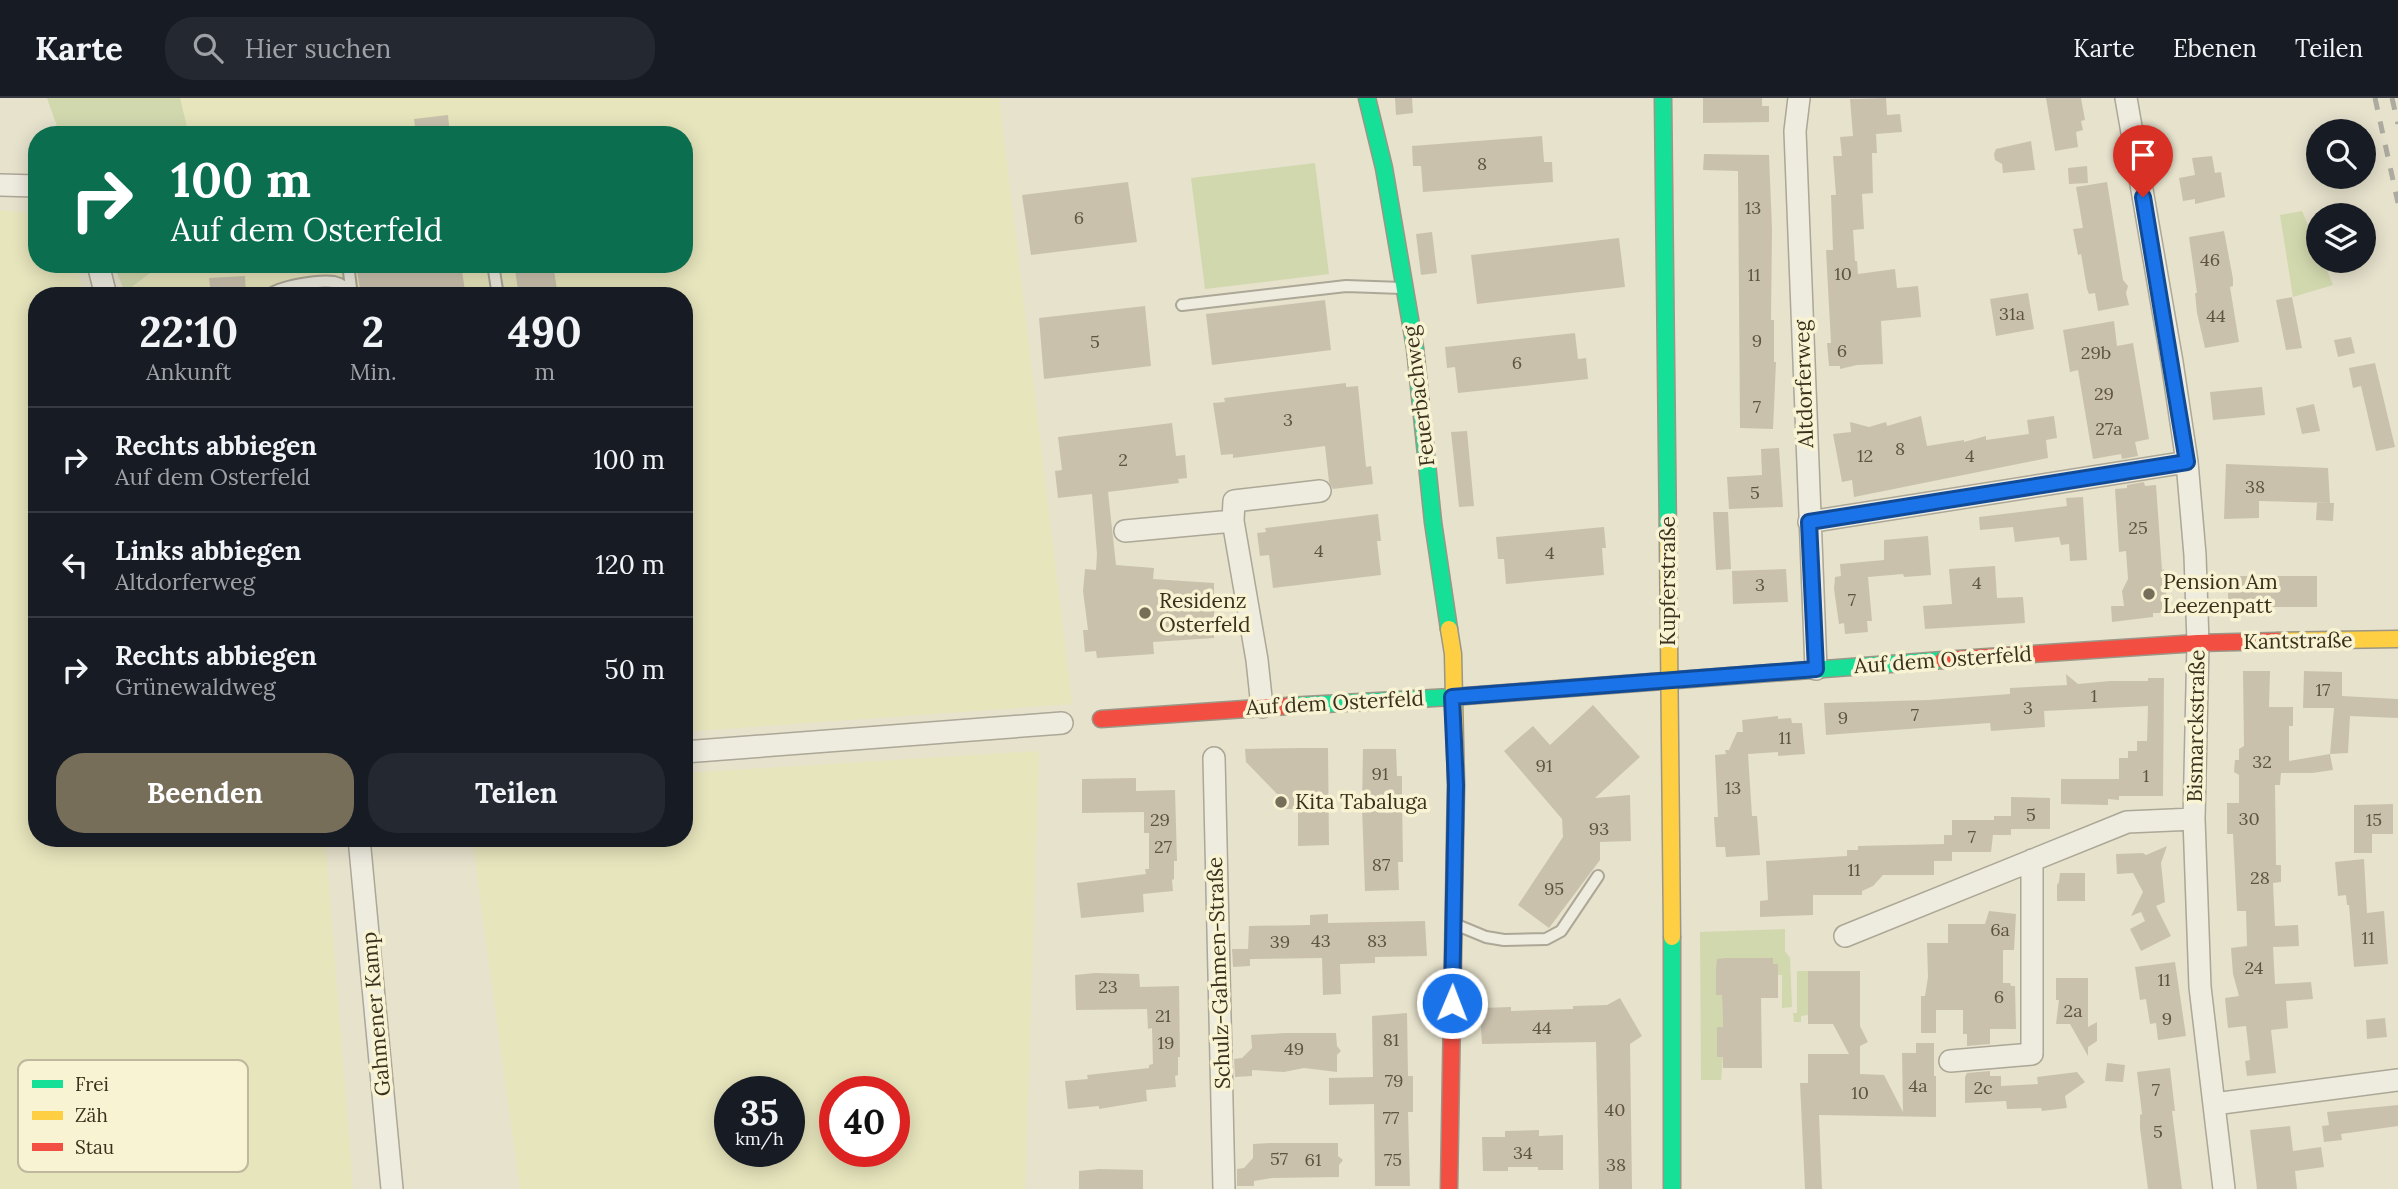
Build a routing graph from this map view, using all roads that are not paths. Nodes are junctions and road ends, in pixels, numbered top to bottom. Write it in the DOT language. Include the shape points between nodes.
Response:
graph roads {
  1 [pos="1367,98"];
  2 [pos="1663,98"];
  3 [pos="1799,98"];
  4 [pos="2126,98"];
  5 [pos="0,186"];
  6 [pos="28,186"];
  7 [pos="290,287"];
  8 [pos="346,287"];
  9 [pos="1405,288"];
  10 [pos="1182,304"];
  11 [pos="2187,462"];
  12 [pos="1320,491"];
  13 [pos="1233,521"];
  14 [pos="1809,522"];
  15 [pos="1125,531"];
  16 [pos="2398,639"];
  17 [pos="2198,643"];
  18 [pos="1816,669"];
  19 [pos="1669,679"];
  20 [pos="1452,697"];
  21 [pos="1262,707"];
  22 [pos="1101,719"];
  23 [pos="1062,723"];
  24 [pos="693,751"];
  25 [pos="1214,758"];
  26 [pos="2194,818"];
  27 [pos="360,847"];
  28 [pos="2032,860"];
  29 [pos="1598,876"];
  30 [pos="1454,924"];
  31 [pos="1845,936"];
  32 [pos="1950,1061"];
  33 [pos="2398,1080"];
  34 [pos="2214,1104"];
  35 [pos="392,1189"];
  36 [pos="1223,1189"];
  37 [pos="1449,1189"];
  38 [pos="1672,1189"];
  39 [pos="2224,1189"];
  1 -- 9 [label="street, Feuerbachweg"];
  2 -- 19 [label="street, Kupferstraße"];
  3 -- 14 [label="street, Altdorferweg" via="1795,131"];
  4 -- 11 [label="street, Bismarckstraße"];
  5 -- 6 [label="street"];
  7 -- 8 [label="lane" via="333,282"];
  9 -- 10 [label="lane" via="1346,286"];
  9 -- 20 [label="street, Feuerbachweg" via="1453,654"];
  11 -- 14 [label="street"];
  11 -- 17 [label="street, Bismarckstraße"];
  12 -- 13 [label="street" via="1234,501"];
  13 -- 15 [label="street"];
  13 -- 21 [label="street"];
  14 -- 18 [label="street, Altdorferweg"];
  16 -- 17 [label="street, Kantstraße"];
  17 -- 18 [label="street, Auf dem Osterfeld"];
  17 -- 26 [label="street, Bismarckstraße"];
  18 -- 19 [label="street, Auf dem Osterfeld"];
  19 -- 20 [label="street, Auf dem Osterfeld"];
  19 -- 38 [label="street, Kupferstraße"];
  20 -- 21 [label="street, Auf dem Osterfeld"];
  20 -- 30 [label="street"];
  21 -- 22 [label="street, Auf dem Osterfeld"];
  23 -- 24 [label="street"];
  25 -- 36 [label="street, Schulz-Gahmen-Straße"];
  26 -- 28 [label="street" via="2127,822"];
  26 -- 34 [label="street, Bismarckstraße" via="2200,987"];
  27 -- 35 [label="street, Gahmener Kamp"];
  28 -- 31 [label="street"];
  28 -- 32 [label="street" via="2032,1054"];
  29 -- 30 [label="lane" via="1561,931 1546,939 1504,940"];
  30 -- 37 [label="street"];
  33 -- 34 [label="street"];
  34 -- 39 [label="street, Bismarckstraße"];
}
